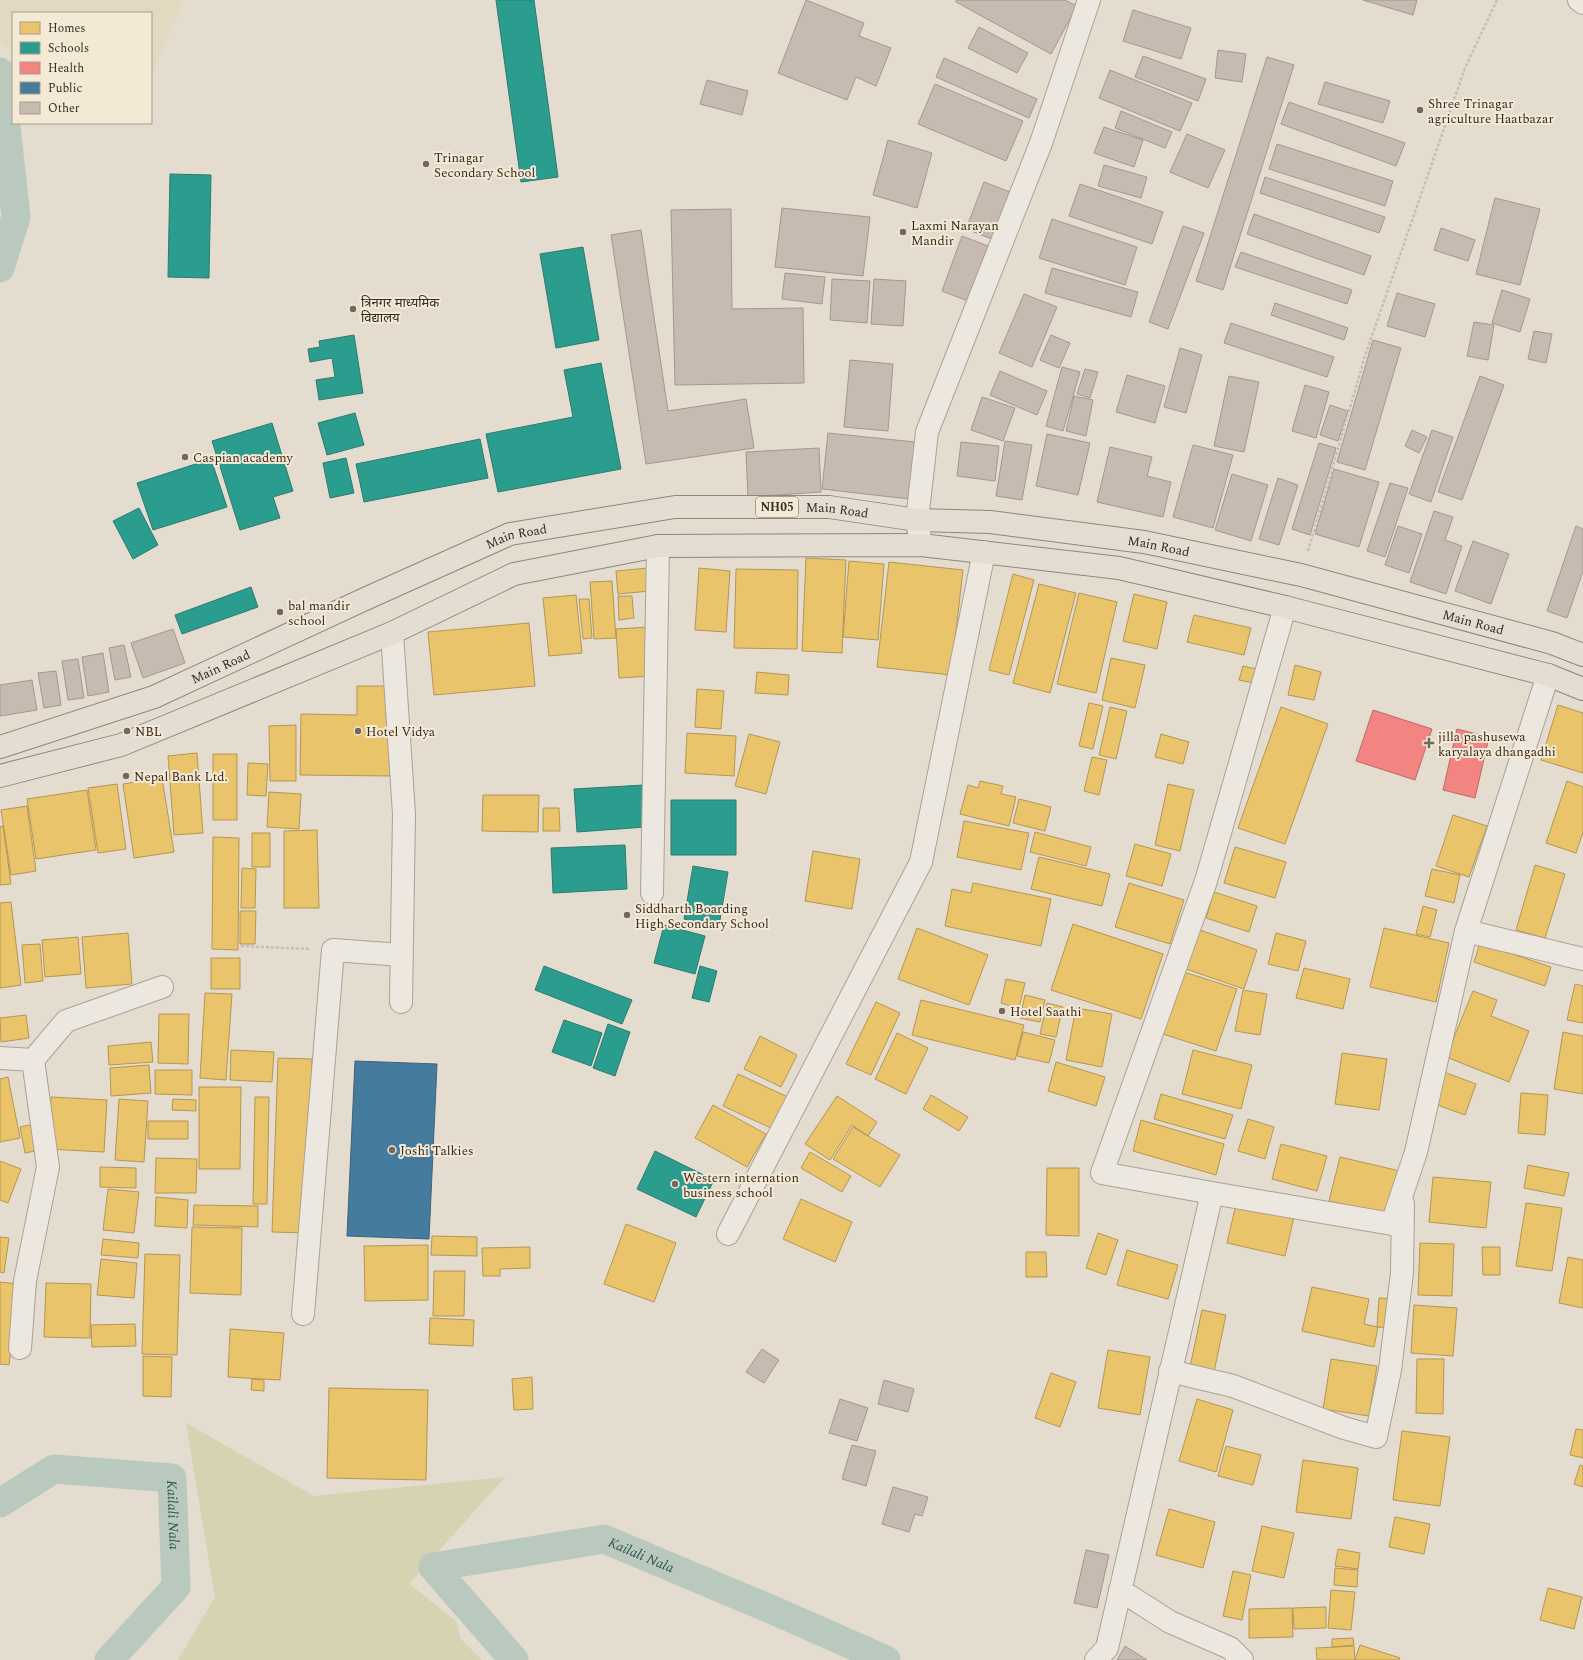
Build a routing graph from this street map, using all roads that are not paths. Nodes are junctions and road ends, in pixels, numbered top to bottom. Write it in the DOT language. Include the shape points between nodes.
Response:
graph roads {
  1 [pos="1089,0"];
  2 [pos="1579,0"];
  3 [pos="1583,3"];
  4 [pos="917,520"];
  5 [pos="921,544"];
  6 [pos="658,546"];
  7 [pos="984,552"];
  8 [pos="1285,607"];
  9 [pos="392,633"];
  10 [pos="1583,654"];
  11 [pos="1548,675"];
  12 [pos="1583,689"];
  13 [pos="0,747"];
  14 [pos="0,776"];
  15 [pos="652,893"];
  16 [pos="1466,931"];
  17 [pos="402,955"];
  18 [pos="1583,959"];
  19 [pos="162,987"];
  20 [pos="401,1002"];
  21 [pos="0,1058"];
  22 [pos="33,1060"];
  23 [pos="1403,1191"];
  24 [pos="1212,1193"];
  25 [pos="728,1234"];
  26 [pos="303,1314"];
  27 [pos="20,1348"];
  28 [pos="1170,1371"];
  29 [pos="1120,1590"];
  30 [pos="1096,1660"];
  31 [pos="1242,1660"];
  1 -- 4 [label="street" via="1040,143 927,432"];
  2 -- 3 [label="street"];
  4 -- 5 [label="street"];
  4 -- 10 [label="main road, Main Road / NH05" via="990,522 1144,542 1301,575 1552,643"];
  4 -- 13 [label="main road, Main Road / NH05" via="829,507 675,507 510,534 154,697"];
  5 -- 6 [label="main road"];
  5 -- 7 [label="main road"];
  6 -- 9 [label="main road" via="514,574"];
  6 -- 15 [label="street"];
  7 -- 8 [label="main road" via="1119,568"];
  7 -- 25 [label="street" via="921,862"];
  8 -- 11 [label="main road"];
  8 -- 24 [label="street" via="1206,881 1102,1173"];
  9 -- 14 [label="main road" via="121,745"];
  9 -- 17 [label="street" via="404,814"];
  11 -- 12 [label="main road"];
  11 -- 16 [label="street"];
  16 -- 18 [label="street"];
  16 -- 23 [label="street" via="1416,1152"];
  17 -- 20 [label="street"];
  17 -- 26 [label="street" via="333,950"];
  19 -- 22 [label="street" via="66,1022"];
  21 -- 22 [label="street"];
  22 -- 27 [label="street" via="48,1167 24,1281"];
  23 -- 24 [label="street" via="1392,1224"];
  23 -- 28 [label="street" via="1402,1273 1390,1370 1376,1437 1344,1428 1233,1386"];
  24 -- 28 [label="street"];
  28 -- 29 [label="street"];
  29 -- 30 [label="street" via="1107,1648"];
  29 -- 31 [label="street" via="1170,1622 1230,1648"];
}
